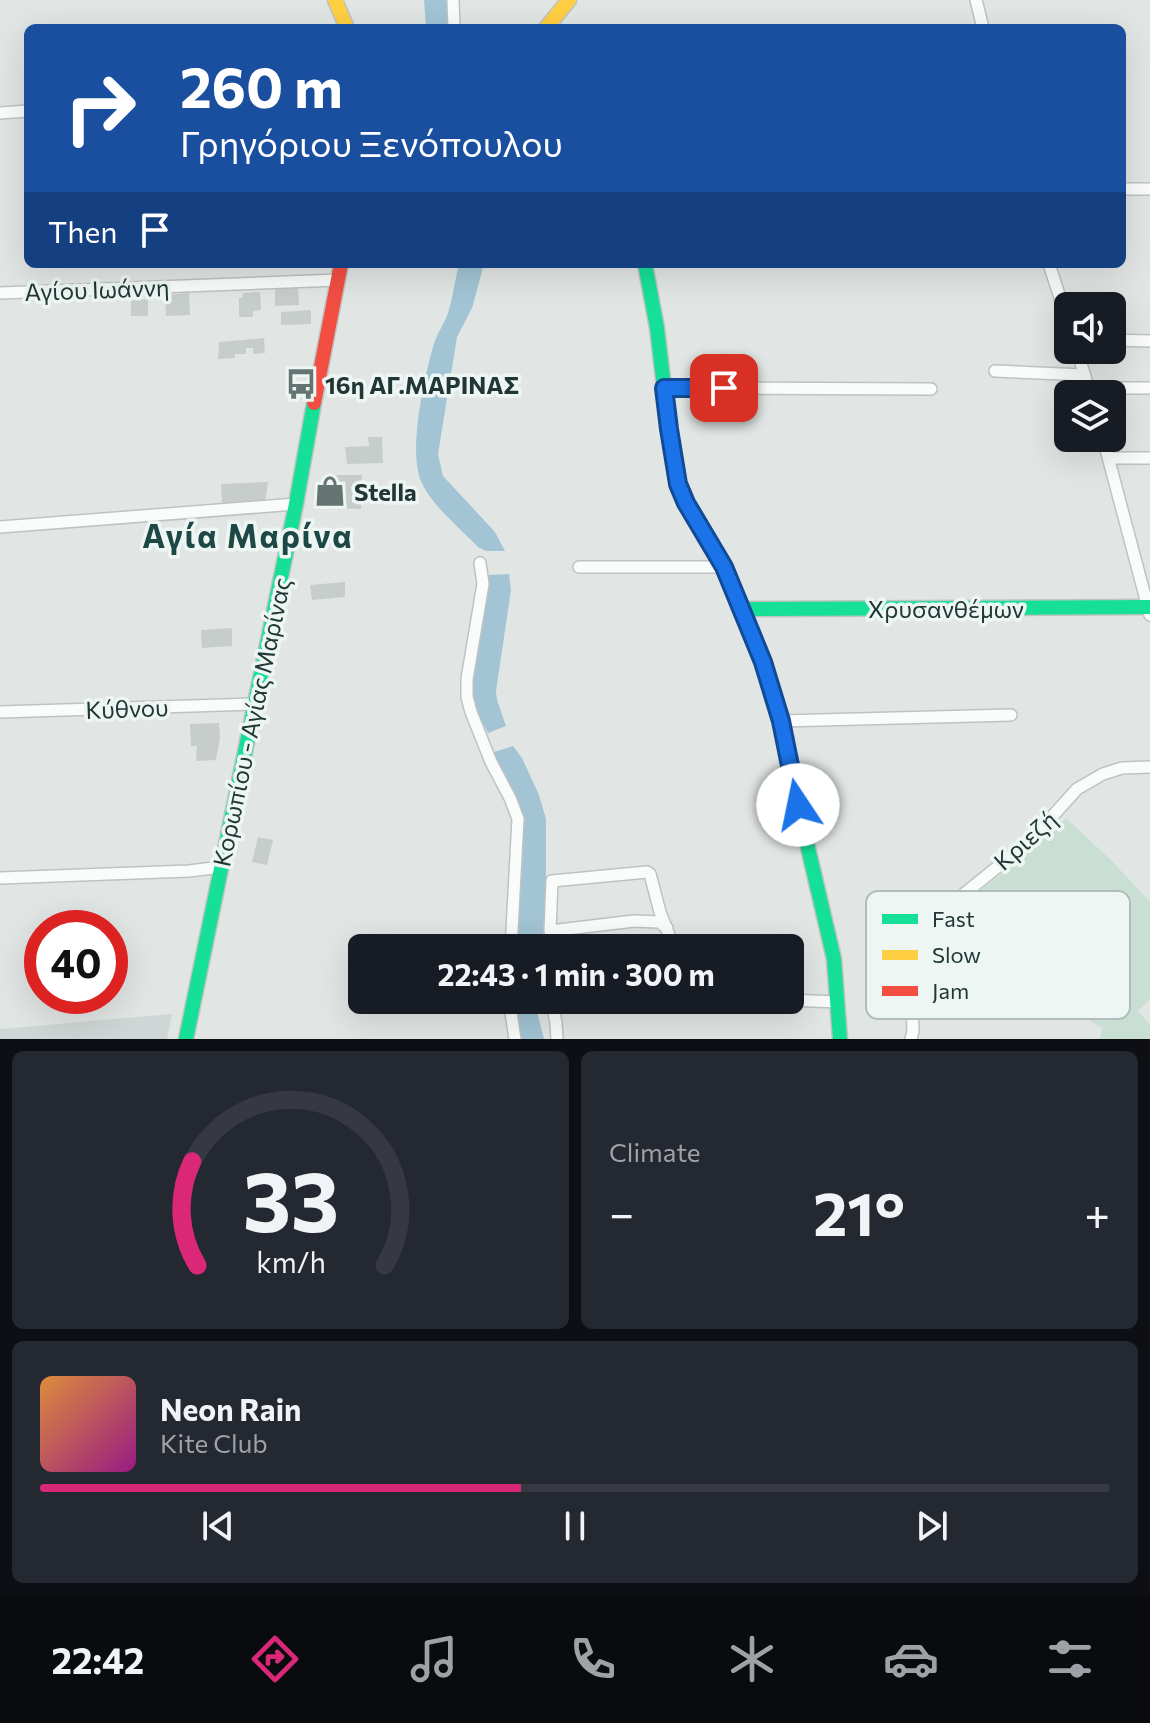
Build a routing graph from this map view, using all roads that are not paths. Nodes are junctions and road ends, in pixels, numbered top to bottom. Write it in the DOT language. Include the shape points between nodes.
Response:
graph roads {
  1 [pos="335,0"];
  2 [pos="453,0"];
  3 [pos="569,0"];
  4 [pos="976,0"];
  5 [pos="345,24"];
  6 [pos="454,24"];
  7 [pos="549,24"];
  8 [pos="982,24"];
  9 [pos="24,111"];
  10 [pos="0,113"];
  11 [pos="1126,189"];
  12 [pos="1150,189"];
  13 [pos="340,268"];
  14 [pos="646,268"];
  15 [pos="1050,268"];
  16 [pos="338,280"];
  17 [pos="1058,292"];
  18 [pos="0,293"];
  19 [pos="1126,340"];
  20 [pos="1150,341"];
  21 [pos="1081,364"];
  22 [pos="995,371"];
  23 [pos="1084,375"];
  24 [pos="1086,380"];
  25 [pos="664,388"];
  26 [pos="1150,388"];
  27 [pos="931,389"];
  28 [pos="1126,389"];
  29 [pos="1107,452"];
  30 [pos="1109,458"];
  31 [pos="1150,458"];
  32 [pos="296,504"];
  33 [pos="0,527"];
  34 [pos="480,563"];
  35 [pos="579,567"];
  36 [pos="724,567"];
  37 [pos="742,609"];
  38 [pos="1149,610"];
  39 [pos="254,704"];
  40 [pos="0,712"];
  41 [pos="1011,715"];
  42 [pos="781,721"];
  43 [pos="1150,767"];
  44 [pos="221,867"];
  45 [pos="0,878"];
  46 [pos="968,891"];
  47 [pos="667,928"];
  48 [pos="512,934"];
  49 [pos="669,934"];
  50 [pos="804,1001"];
  51 [pos="838,1002"];
  52 [pos="511,1014"];
  53 [pos="553,1014"];
  54 [pos="913,1019"];
  55 [pos="186,1039"];
  56 [pos="515,1039"];
  57 [pos="557,1039"];
  58 [pos="840,1039"];
  59 [pos="911,1039"];
  1 -- 5 [label="street"];
  2 -- 6 [label="street"];
  3 -- 7 [label="street"];
  4 -- 8 [label="street"];
  9 -- 10 [label="street"];
  11 -- 12 [label="street"];
  13 -- 16 [label="street, Κορωπίου - Αγίας Μαρίνας"];
  14 -- 25 [label="street"];
  15 -- 17 [label="street"];
  16 -- 18 [label="street, Αγίου Ιωάννη"];
  16 -- 32 [label="street, Κορωπίου - Αγίας Μαρίνας"];
  19 -- 20 [label="street"];
  21 -- 23 [label="street"];
  22 -- 23 [label="street"];
  23 -- 24 [label="street"];
  25 -- 27 [label="street"];
  25 -- 36 [label="street" via="678,484"];
  26 -- 28 [label="street"];
  29 -- 30 [label="street"];
  30 -- 31 [label="street"];
  30 -- 38 [label="street"];
  32 -- 33 [label="street"];
  32 -- 39 [label="street, Κορωπίου - Αγίας Μαρίνας"];
  34 -- 48 [label="street" via="483,584 467,697 518,819"];
  35 -- 36 [label="street"];
  36 -- 37 [label="street"];
  37 -- 38 [label="street, Χρυσανθέμων"];
  37 -- 42 [label="street"];
  39 -- 40 [label="street, Κύθνου"];
  39 -- 44 [label="street, Κορωπίου - Αγίας Μαρίνας"];
  41 -- 42 [label="street"];
  42 -- 51 [label="street" via="834,959"];
  43 -- 46 [label="street, Κριεζή" via="1122,768 1077,789 1032,839"];
  44 -- 45 [label="street"];
  44 -- 55 [label="street, Κορωπίου - Αγίας Μαρίνας"];
  47 -- 47 [label="street" via="647,872 552,881 550,931 634,921 659,922"];
  47 -- 49 [label="street"];
  50 -- 51 [label="street"];
  51 -- 58 [label="street"];
  52 -- 56 [label="street"];
  53 -- 57 [label="street"];
  54 -- 59 [label="street, Κριεζή"];
}
